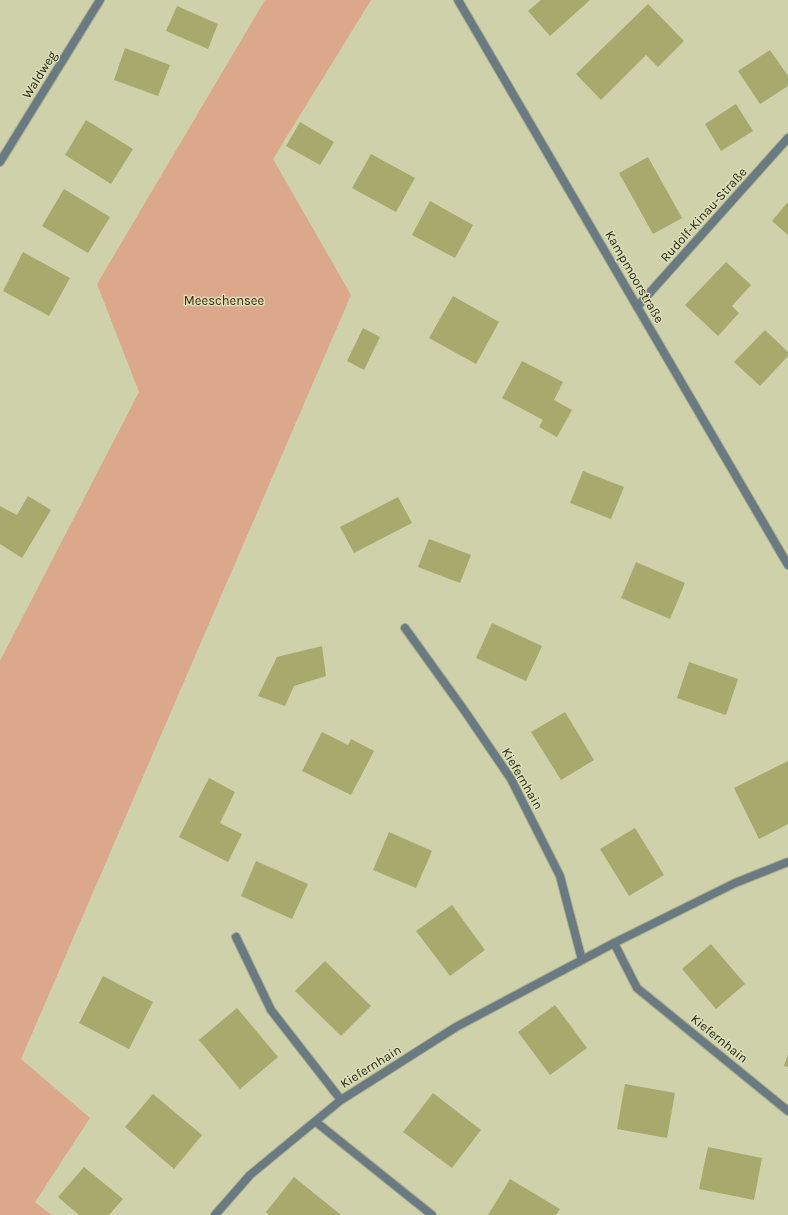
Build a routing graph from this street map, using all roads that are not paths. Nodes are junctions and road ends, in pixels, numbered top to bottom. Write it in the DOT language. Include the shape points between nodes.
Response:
graph roads {
  1 [pos="100,0"];
  2 [pos="458,0"];
  3 [pos="788,138"];
  4 [pos="0,162"];
  5 [pos="637,307"];
  6 [pos="788,566"];
  7 [pos="405,628"];
  8 [pos="788,862"];
  9 [pos="236,937"];
  10 [pos="614,942"];
  11 [pos="582,960"];
  12 [pos="341,1100"];
  13 [pos="788,1111"];
  14 [pos="316,1122"];
  15 [pos="215,1215"];
  16 [pos="432,1215"];
  1 -- 4 [label="street, Waldweg"];
  2 -- 5 [label="street, Kampmoorstraße"];
  3 -- 5 [label="street, Rudolf-Kinau-Straße"];
  5 -- 6 [label="street, Kampmoorstraße"];
  7 -- 11 [label="street, Kiefernhain" via="511,780 560,876"];
  8 -- 10 [label="street, Kiefernhain" via="735,883"];
  9 -- 12 [label="street, Kiefernhain" via="271,1010"];
  10 -- 11 [label="street, Kiefernhain"];
  10 -- 13 [label="street, Kiefernhain" via="636,988"];
  11 -- 12 [label="street, Kiefernhain" via="456,1027"];
  12 -- 14 [label="street, Kiefernhain"];
  14 -- 15 [label="street, Kiefernhain" via="250,1176"];
  14 -- 16 [label="street"];
}
